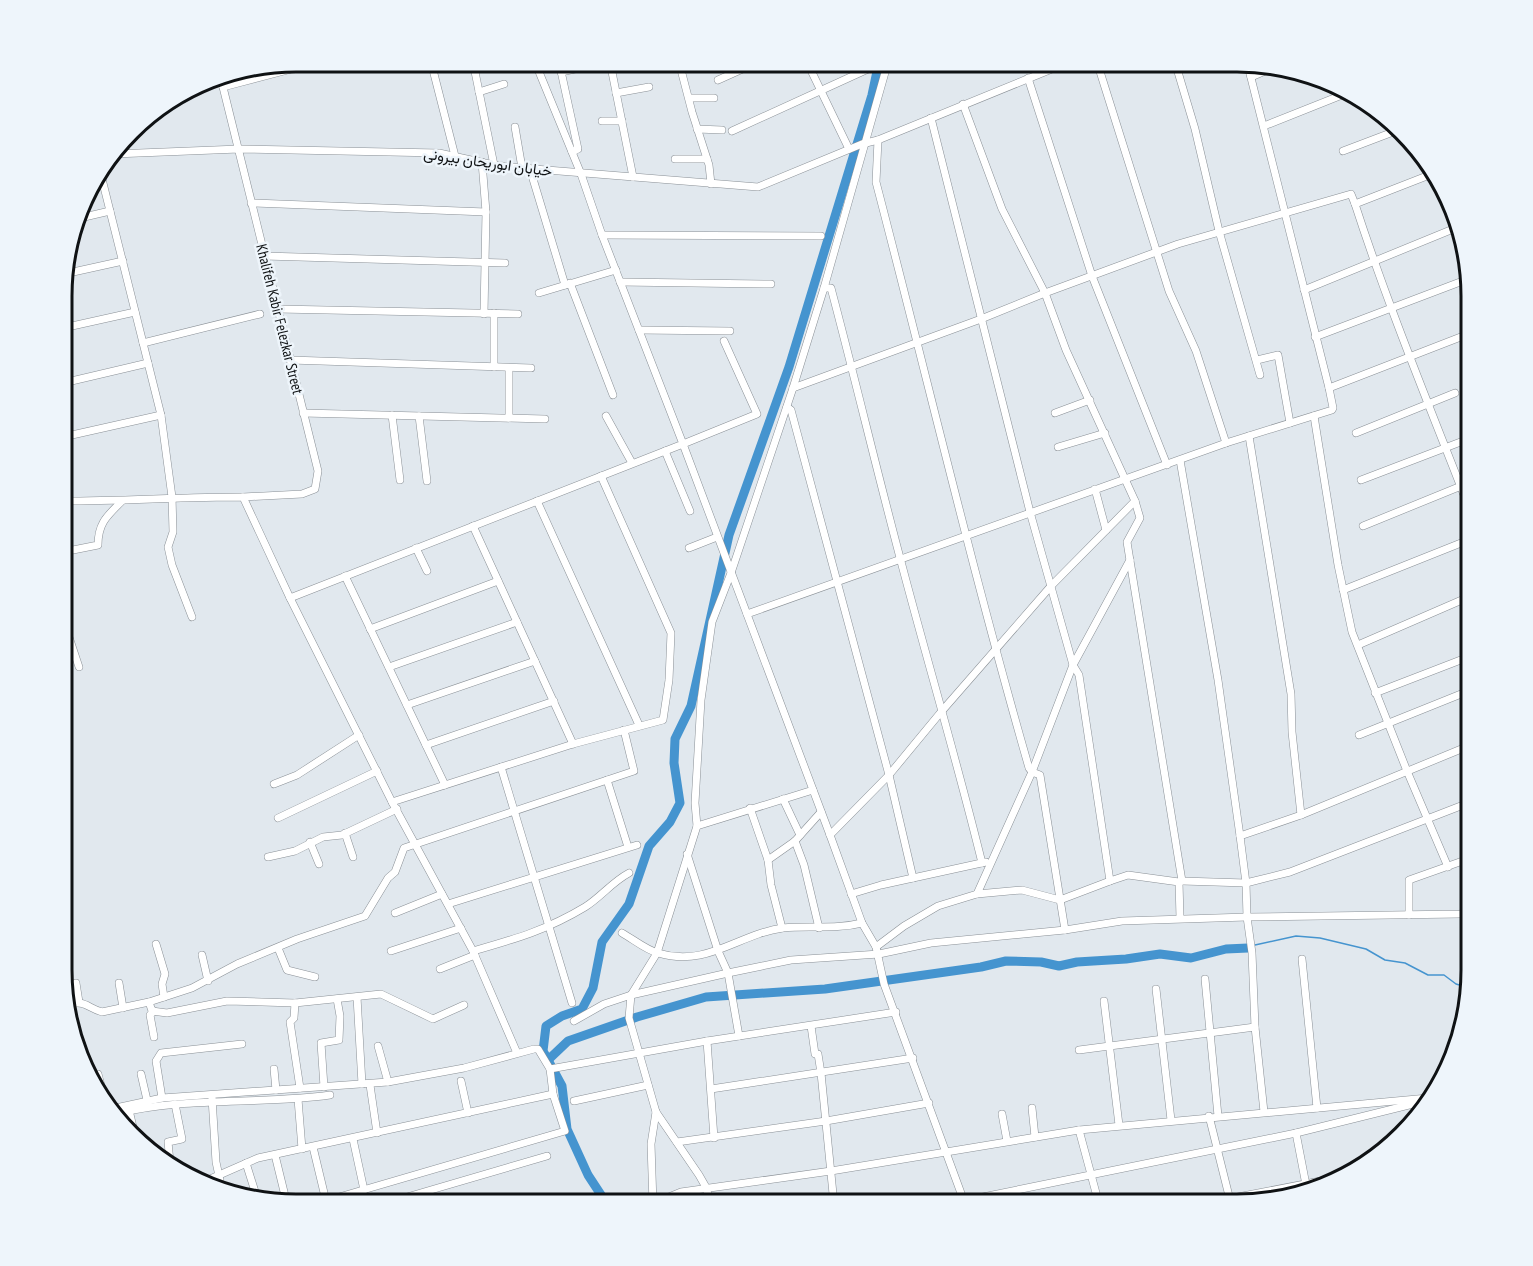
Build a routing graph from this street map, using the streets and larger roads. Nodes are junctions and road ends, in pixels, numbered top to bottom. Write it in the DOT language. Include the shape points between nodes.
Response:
graph roads {
  1 [pos="434,72"];
  2 [pos="475,72"];
  3 [pos="539,72"];
  4 [pos="561,72"];
  5 [pos="612,72"];
  6 [pos="682,72"];
  7 [pos="736,72"];
  8 [pos="811,72"];
  9 [pos="861,72"];
  10 [pos="885,72"];
  11 [pos="1043,72"];
  12 [pos="1100,72"];
  13 [pos="1178,72"];
  14 [pos="1250,72"];
  15 [pos="278,73"];
  16 [pos="1261,73"];
  17 [pos="1251,77"];
  18 [pos="1028,78"];
  19 [pos="718,80"];
  20 [pos="504,84"];
  21 [pos="223,87"];
  22 [pos="650,87"];
  23 [pos="820,91"];
  24 [pos="479,92"];
  25 [pos="616,93"];
  26 [pos="1339,96"];
  27 [pos="690,98"];
  28 [pos="714,98"];
  29 [pos="963,104"];
  30 [pos="931,118"];
  31 [pos="602,121"];
  32 [pos="622,121"];
  33 [pos="1264,126"];
  34 [pos="515,127"];
  35 [pos="697,129"];
  36 [pos="722,130"];
  37 [pos="732,131"];
  38 [pos="1390,133"];
  39 [pos="878,140"];
  40 [pos="864,143"];
  41 [pos="851,148"];
  42 [pos="239,149"];
  43 [pos="1343,151"];
  44 [pos="572,152"];
  45 [pos="123,154"];
  46 [pos="455,156"];
  47 [pos="675,159"];
  48 [pos="707,159"];
  49 [pos="482,162"];
  50 [pos="494,165"];
  51 [pos="526,168"];
  52 [pos="581,174"];
  53 [pos="1426,176"];
  54 [pos="633,177"];
  55 [pos="103,183"];
  56 [pos="711,184"];
  57 [pos="251,203"];
  58 [pos="1355,204"];
  59 [pos="110,211"];
  60 [pos="486,212"];
  61 [pos="1286,212"];
  62 [pos="87,216"];
  63 [pos="1451,230"];
  64 [pos="1220,231"];
  65 [pos="602,235"];
  66 [pos="821,236"];
  67 [pos="1156,252"];
  68 [pos="264,256"];
  69 [pos="123,261"];
  70 [pos="1374,261"];
  71 [pos="485,262"];
  72 [pos="504,263"];
  73 [pos="616,270"];
  74 [pos="73,272"];
  75 [pos="1092,276"];
  76 [pos="620,282"];
  77 [pos="1461,282"];
  78 [pos="568,284"];
  79 [pos="771,284"];
  80 [pos="824,288"];
  81 [pos="1304,290"];
  82 [pos="539,293"];
  83 [pos="1045,293"];
  84 [pos="1391,308"];
  85 [pos="278,309"];
  86 [pos="135,312"];
  87 [pos="494,313"];
  88 [pos="260,314"];
  89 [pos="484,314"];
  90 [pos="518,314"];
  91 [pos="981,320"];
  92 [pos="72,326"];
  93 [pos="639,330"];
  94 [pos="730,331"];
  95 [pos="1461,337"];
  96 [pos="1315,338"];
  97 [pos="724,340"];
  98 [pos="918,342"];
  99 [pos="143,343"];
  100 [pos="1409,356"];
  101 [pos="290,360"];
  102 [pos="1257,360"];
  103 [pos="148,363"];
  104 [pos="494,367"];
  105 [pos="852,367"];
  106 [pos="509,368"];
  107 [pos="531,368"];
  108 [pos="1260,375"];
  109 [pos="72,381"];
  110 [pos="793,388"];
  111 [pos="1329,388"];
  112 [pos="1455,393"];
  113 [pos="613,395"];
  114 [pos="1090,400"];
  115 [pos="1429,405"];
  116 [pos="787,407"];
  117 [pos="303,413"];
  118 [pos="1055,413"];
  119 [pos="161,415"];
  120 [pos="392,415"];
  121 [pos="419,416"];
  122 [pos="606,416"];
  123 [pos="1314,416"];
  124 [pos="509,418"];
  125 [pos="545,419"];
  126 [pos="1290,423"];
  127 [pos="1105,433"];
  128 [pos="1356,433"];
  129 [pos="72,435"];
  130 [pos="1249,436"];
  131 [pos="1461,442"];
  132 [pos="1226,443"];
  133 [pos="683,444"];
  134 [pos="1059,447"];
  135 [pos="1446,448"];
  136 [pos="665,451"];
  137 [pos="1180,460"];
  138 [pos="632,464"];
  139 [pos="1167,465"];
  140 [pos="601,476"];
  141 [pos="1126,478"];
  142 [pos="400,480"];
  143 [pos="1361,480"];
  144 [pos="427,481"];
  145 [pos="1461,486"];
  146 [pos="1095,489"];
  147 [pos="172,497"];
  148 [pos="243,497"];
  149 [pos="72,501"];
  150 [pos="122,501"];
  151 [pos="537,501"];
  152 [pos="1135,501"];
  153 [pos="690,511"];
  154 [pos="1030,512"];
  155 [pos="473,526"];
  156 [pos="1363,526"];
  157 [pos="1106,530"];
  158 [pos="966,535"];
  159 [pos="717,537"];
  160 [pos="1461,543"];
  161 [pos="416,548"];
  162 [pos="688,548"];
  163 [pos="72,550"];
  164 [pos="900,558"];
  165 [pos="1130,560"];
  166 [pos="427,571"];
  167 [pos="731,573"];
  168 [pos="345,576"];
  169 [pos="498,581"];
  170 [pos="836,581"];
  171 [pos="1051,586"];
  172 [pos="1342,590"];
  173 [pos="290,598"];
  174 [pos="1461,600"];
  175 [pos="747,614"];
  176 [pos="192,617"];
  177 [pos="517,622"];
  178 [pos="370,629"];
  179 [pos="1358,645"];
  180 [pos="72,646"];
  181 [pos="996,651"];
  182 [pos="1461,660"];
  183 [pos="535,661"];
  184 [pos="1073,664"];
  185 [pos="79,667"];
  186 [pos="389,668"];
  187 [pos="1375,693"];
  188 [pos="1461,694"];
  189 [pos="554,701"];
  190 [pos="407,705"];
  191 [pos="941,712"];
  192 [pos="1387,723"];
  193 [pos="639,725"];
  194 [pos="624,730"];
  195 [pos="359,735"];
  196 [pos="1359,735"];
  197 [pos="573,744"];
  198 [pos="426,745"];
  199 [pos="1461,749"];
  200 [pos="501,767"];
  201 [pos="377,771"];
  202 [pos="1407,771"];
  203 [pos="1032,772"];
  204 [pos="889,776"];
  205 [pos="607,780"];
  206 [pos="274,784"];
  207 [pos="445,785"];
  208 [pos="813,790"];
  209 [pos="783,799"];
  210 [pos="392,802"];
  211 [pos="1461,806"];
  212 [pos="750,808"];
  213 [pos="397,809"];
  214 [pos="514,812"];
  215 [pos="821,812"];
  216 [pos="1301,814"];
  217 [pos="278,819"];
  218 [pos="1426,819"];
  219 [pos="697,826"];
  220 [pos="345,833"];
  221 [pos="830,835"];
  222 [pos="1240,836"];
  223 [pos="798,838"];
  224 [pos="310,842"];
  225 [pos="415,844"];
  226 [pos="637,845"];
  227 [pos="628,848"];
  228 [pos="687,854"];
  229 [pos="268,857"];
  230 [pos="353,857"];
  231 [pos="768,860"];
  232 [pos="992,861"];
  233 [pos="1461,862"];
  234 [pos="982,863"];
  235 [pos="319,864"];
  236 [pos="1448,867"];
  237 [pos="629,873"];
  238 [pos="534,878"];
  239 [pos="913,878"];
  240 [pos="1110,881"];
  241 [pos="1180,882"];
  242 [pos="1246,883"];
  243 [pos="442,894"];
  244 [pos="851,894"];
  245 [pos="977,894"];
  246 [pos="1060,900"];
  247 [pos="448,904"];
  248 [pos="395,913"];
  249 [pos="1461,914"];
  250 [pos="1409,915"];
  251 [pos="1247,917"];
  252 [pos="1180,918"];
  253 [pos="861,923"];
  254 [pos="461,928"];
  255 [pos="549,928"];
  256 [pos="782,928"];
  257 [pos="819,928"];
  258 [pos="1065,930"];
  259 [pos="622,933"];
  260 [pos="156,944"];
  261 [pos="278,948"];
  262 [pos="391,951"];
  263 [pos="718,951"];
  264 [pos="877,951"];
  265 [pos="474,953"];
  266 [pos="657,953"];
  267 [pos="202,955"];
  268 [pos="1302,959"];
  269 [pos="440,969"];
  270 [pos="728,973"];
  271 [pos="315,977"];
  272 [pos="1205,979"];
  273 [pos="207,981"];
  274 [pos="76,983"];
  275 [pos="119,983"];
  276 [pos="1156,989"];
  277 [pos="631,995"];
  278 [pos="164,997"];
  279 [pos="357,997"];
  280 [pos="337,999"];
  281 [pos="1104,1000"];
  282 [pos="79,1002"];
  283 [pos="149,1002"];
  284 [pos="75,1003"];
  285 [pos="295,1003"];
  286 [pos="572,1003"];
  287 [pos="464,1005"];
  288 [pos="123,1008"];
  289 [pos="154,1011"];
  290 [pos="896,1012"];
  291 [pos="574,1021"];
  292 [pos="812,1026"];
  293 [pos="1255,1027"];
  294 [pos="1210,1032"];
  295 [pos="739,1036"];
  296 [pos="153,1037"];
  297 [pos="1162,1038"];
  298 [pos="707,1041"];
  299 [pos="242,1044"];
  300 [pos="378,1046"];
  301 [pos="1111,1046"];
  302 [pos="1079,1050"];
  303 [pos="517,1053"];
  304 [pos="639,1053"];
  305 [pos="913,1058"];
  306 [pos="274,1069"];
  307 [pos="550,1069"];
  308 [pos="821,1073"];
  309 [pos="141,1074"];
  310 [pos="461,1081"];
  311 [pos="388,1082"];
  312 [pos="366,1085"];
  313 [pos="648,1085"];
  314 [pos="324,1087"];
  315 [pos="300,1088"];
  316 [pos="711,1089"];
  317 [pos="276,1090"];
  318 [pos="553,1094"];
  319 [pos="330,1095"];
  320 [pos="212,1098"];
  321 [pos="298,1099"];
  322 [pos="147,1100"];
  323 [pos="159,1100"];
  324 [pos="1419,1100"];
  325 [pos="574,1101"];
  326 [pos="1418,1101"];
  327 [pos="929,1103"];
  328 [pos="175,1104"];
  329 [pos="119,1107"];
  330 [pos="1317,1107"];
  331 [pos="1032,1108"];
  332 [pos="129,1110"];
  333 [pos="123,1112"];
  334 [pos="656,1112"];
  335 [pos="1263,1112"];
  336 [pos="468,1113"];
  337 [pos="1002,1114"];
  338 [pos="1209,1116"];
  339 [pos="1218,1116"];
  340 [pos="1171,1120"];
  341 [pos="826,1121"];
  342 [pos="132,1122"];
  343 [pos="1119,1125"];
  344 [pos="1079,1130"];
  345 [pos="377,1133"];
  346 [pos="1296,1133"];
  347 [pos="1035,1137"];
  348 [pos="714,1138"];
  349 [pos="352,1139"];
  350 [pos="1006,1141"];
  351 [pos="677,1142"];
  352 [pos="313,1147"];
  353 [pos="302,1149"];
  354 [pos="1217,1150"];
  355 [pos="945,1151"];
  356 [pos="169,1154"];
  357 [pos="275,1155"];
  358 [pos="547,1156"];
  359 [pos="246,1163"];
  360 [pos="831,1171"];
  361 [pos="1091,1175"];
  362 [pos="218,1177"];
  363 [pos="214,1178"];
  364 [pos="219,1180"];
  365 [pos="1305,1183"];
  366 [pos="707,1189"];
  367 [pos="255,1190"];
  368 [pos="364,1190"];
  369 [pos="285,1194"];
  370 [pos="324,1194"];
  371 [pos="350,1194"];
  372 [pos="416,1194"];
  373 [pos="653,1194"];
  374 [pos="676,1194"];
  375 [pos="708,1194"];
  376 [pos="833,1194"];
  377 [pos="961,1194"];
  378 [pos="1005,1194"];
  379 [pos="1096,1194"];
  380 [pos="1228,1194"];
  1 -- 46 [label="street"];
  2 -- 24 [label="street"];
  3 -- 44 [label="street"];
  4 -- 44 [label="street" via="578,149"];
  5 -- 25 [label="street"];
  6 -- 27 [label="street"];
  7 -- 19 [label="street"];
  8 -- 23 [label="street"];
  9 -- 23 [label="street"];
  10 -- 40 [label="street"];
  11 -- 18 [label="street, خیابان ابوریحان بیرونی"];
  12 -- 67 [label="street"];
  13 -- 64 [label="street"];
  14 -- 17 [label="street"];
  15 -- 21 [label="street"];
  16 -- 17 [label="street"];
  17 -- 33 [label="street"];
  18 -- 29 [label="street, خیابان ابوریحان بیرونی"];
  18 -- 75 [label="street"];
  20 -- 24 [label="street"];
  21 -- 42 [label="street, Khalifeh Kabir Felezkar Street"];
  22 -- 25 [label="street"];
  23 -- 37 [label="street"];
  23 -- 41 [label="street"];
  24 -- 50 [label="street"];
  25 -- 32 [label="street"];
  26 -- 33 [label="street"];
  27 -- 28 [label="street"];
  27 -- 35 [label="street"];
  29 -- 30 [label="street, خیابان ابوریحان بیرونی"];
  29 -- 83 [label="street" via="1002,209"];
  30 -- 39 [label="street, خیابان ابوریحان بیرونی"];
  30 -- 91 [label="street"];
  31 -- 32 [label="street"];
  32 -- 54 [label="street"];
  33 -- 61 [label="street"];
  34 -- 51 [label="street"];
  35 -- 36 [label="street"];
  35 -- 48 [label="street"];
  38 -- 43 [label="street"];
  39 -- 40 [label="street, خیابان ابوریحان بیرونی"];
  39 -- 98 [label="street" via="876,182"];
  40 -- 41 [label="street, خیابان ابوریحان بیرونی"];
  40 -- 80 [label="street"];
  41 -- 56 [label="street, خیابان ابوریحان بیرونی" via="758,187"];
  42 -- 45 [label="street, خیابان ابوریحان بیرونی"];
  42 -- 46 [label="street, خیابان ابوریحان بیرونی"];
  42 -- 57 [label="street, Khalifeh Kabir Felezkar Street"];
  44 -- 52 [label="street"];
  46 -- 49 [label="street, خیابان ابوریحان بیرونی"];
  47 -- 48 [label="street"];
  48 -- 56 [label="street"];
  49 -- 50 [label="street, خیابان ابوریحان بیرونی"];
  49 -- 60 [label="street"];
  50 -- 51 [label="street, خیابان ابوریحان بیرونی"];
  51 -- 52 [label="street, خیابان ابوریحان بیرونی"];
  51 -- 78 [label="street"];
  52 -- 54 [label="street, خیابان ابوریحان بیرونی"];
  52 -- 65 [label="street"];
  53 -- 58 [label="street"];
  54 -- 56 [label="street, خیابان ابوریحان بیرونی"];
  55 -- 59 [label="street"];
  57 -- 60 [label="street"];
  57 -- 68 [label="street, Khalifeh Kabir Felezkar Street"];
  58 -- 61 [label="street" via="1351,194"];
  58 -- 70 [label="street"];
  59 -- 62 [label="street"];
  59 -- 69 [label="street"];
  60 -- 71 [label="street"];
  61 -- 64 [label="street"];
  61 -- 81 [label="street"];
  63 -- 70 [label="street"];
  64 -- 67 [label="street"];
  64 -- 102 [label="street"];
  65 -- 66 [label="street"];
  65 -- 73 [label="street"];
  67 -- 75 [label="street"];
  67 -- 132 [label="street" via="1168,291 1196,351"];
  68 -- 71 [label="street"];
  68 -- 85 [label="street, Khalifeh Kabir Felezkar Street"];
  69 -- 74 [label="street"];
  69 -- 86 [label="street"];
  70 -- 81 [label="street"];
  70 -- 84 [label="street"];
  71 -- 72 [label="street"];
  71 -- 89 [label="street"];
  73 -- 76 [label="street"];
  73 -- 78 [label="street"];
  75 -- 83 [label="street"];
  75 -- 139 [label="street"];
  76 -- 79 [label="street"];
  76 -- 93 [label="street"];
  77 -- 84 [label="street"];
  78 -- 82 [label="street"];
  78 -- 113 [label="street"];
  80 -- 105 [label="street" via="831,288"];
  80 -- 110 [label="street"];
  81 -- 96 [label="street"];
  83 -- 91 [label="street"];
  83 -- 114 [label="street"];
  84 -- 96 [label="street"];
  84 -- 100 [label="street"];
  85 -- 89 [label="street"];
  85 -- 101 [label="street, Khalifeh Kabir Felezkar Street"];
  86 -- 92 [label="street"];
  86 -- 99 [label="street"];
  87 -- 89 [label="street"];
  87 -- 90 [label="street"];
  87 -- 104 [label="street"];
  88 -- 99 [label="street"];
  91 -- 98 [label="street"];
  91 -- 154 [label="street"];
  93 -- 94 [label="street"];
  93 -- 133 [label="street"];
  95 -- 100 [label="street"];
  96 -- 111 [label="street"];
  97 -- 133 [label="street" via="758,414"];
  98 -- 105 [label="street"];
  98 -- 158 [label="street"];
  99 -- 103 [label="street"];
  100 -- 111 [label="street"];
  100 -- 115 [label="street"];
  101 -- 104 [label="street"];
  101 -- 117 [label="street, Khalifeh Kabir Felezkar Street"];
  102 -- 108 [label="street"];
  102 -- 126 [label="street" via="1278,355"];
  103 -- 109 [label="street"];
  103 -- 119 [label="street"];
  104 -- 106 [label="street"];
  105 -- 110 [label="street"];
  105 -- 164 [label="street"];
  106 -- 107 [label="street"];
  106 -- 124 [label="street"];
  110 -- 116 [label="street"];
  111 -- 123 [label="street" via="1333,409"];
  112 -- 115 [label="street"];
  114 -- 118 [label="street"];
  114 -- 127 [label="street"];
  115 -- 128 [label="street"];
  115 -- 135 [label="street"];
  116 -- 167 [label="street"];
  116 -- 170 [label="street" via="791,410"];
  117 -- 120 [label="street"];
  117 -- 148 [label="street, Khalifeh Kabir Felezkar Street" via="318,471 315,489 302,494"];
  119 -- 129 [label="street"];
  119 -- 147 [label="street"];
  120 -- 121 [label="street"];
  120 -- 142 [label="street"];
  121 -- 124 [label="street"];
  121 -- 144 [label="street"];
  122 -- 138 [label="street"];
  123 -- 126 [label="street"];
  123 -- 172 [label="street"];
  124 -- 125 [label="street"];
  126 -- 130 [label="street"];
  127 -- 134 [label="street"];
  127 -- 141 [label="street"];
  130 -- 132 [label="street"];
  130 -- 216 [label="street" via="1291,694"];
  131 -- 135 [label="street"];
  132 -- 137 [label="street"];
  133 -- 136 [label="street"];
  133 -- 159 [label="street"];
  135 -- 143 [label="street"];
  135 -- 145 [label="street"];
  136 -- 138 [label="street"];
  136 -- 153 [label="street"];
  137 -- 139 [label="street"];
  137 -- 222 [label="street"];
  138 -- 140 [label="street"];
  139 -- 141 [label="street"];
  140 -- 151 [label="street"];
  140 -- 193 [label="street" via="671,633 663,720"];
  141 -- 146 [label="street"];
  141 -- 152 [label="street"];
  145 -- 156 [label="street"];
  146 -- 154 [label="street"];
  146 -- 157 [label="street"];
  147 -- 148 [label="street"];
  147 -- 150 [label="street"];
  147 -- 176 [label="street" via="173,532 168,547"];
  148 -- 173 [label="street"];
  149 -- 150 [label="street"];
  150 -- 163 [label="street" via="106,516 98,531 98,545"];
  151 -- 155 [label="street"];
  151 -- 193 [label="street"];
  152 -- 157 [label="street"];
  152 -- 165 [label="street" via="1140,518 1127,542"];
  154 -- 158 [label="street"];
  154 -- 171 [label="street"];
  155 -- 161 [label="street"];
  155 -- 169 [label="street"];
  157 -- 171 [label="street"];
  158 -- 164 [label="street"];
  158 -- 181 [label="street"];
  159 -- 162 [label="street"];
  159 -- 167 [label="street"];
  160 -- 172 [label="street"];
  161 -- 166 [label="street"];
  161 -- 168 [label="street"];
  164 -- 170 [label="street"];
  164 -- 191 [label="street"];
  165 -- 184 [label="street"];
  165 -- 241 [label="street"];
  167 -- 175 [label="street"];
  167 -- 219 [label="street" via="712,622 701,700"];
  168 -- 173 [label="street"];
  168 -- 178 [label="street"];
  169 -- 177 [label="street"];
  169 -- 178 [label="street"];
  170 -- 175 [label="street"];
  170 -- 204 [label="street"];
  171 -- 181 [label="street"];
  171 -- 184 [label="street"];
  172 -- 179 [label="street"];
  173 -- 195 [label="street"];
  174 -- 179 [label="street"];
  175 -- 208 [label="street"];
  177 -- 183 [label="street"];
  177 -- 186 [label="street"];
  178 -- 186 [label="street"];
  179 -- 187 [label="street"];
  180 -- 185 [label="street"];
  181 -- 191 [label="street"];
  181 -- 203 [label="street"];
  182 -- 187 [label="street"];
  183 -- 189 [label="street"];
  183 -- 190 [label="street"];
  184 -- 203 [label="street"];
  184 -- 240 [label="street" via="1079,675"];
  186 -- 190 [label="street"];
  187 -- 192 [label="street"];
  188 -- 192 [label="street"];
  189 -- 197 [label="street"];
  189 -- 198 [label="street"];
  190 -- 198 [label="street"];
  191 -- 204 [label="street"];
  191 -- 234 [label="street"];
  192 -- 196 [label="street"];
  192 -- 202 [label="street"];
  193 -- 194 [label="street"];
  194 -- 197 [label="street"];
  194 -- 205 [label="street" via="634,771"];
  195 -- 201 [label="street"];
  195 -- 206 [label="street" via="297,775"];
  197 -- 200 [label="street"];
  198 -- 207 [label="street"];
  199 -- 202 [label="street"];
  200 -- 207 [label="street"];
  200 -- 214 [label="street"];
  201 -- 210 [label="street"];
  201 -- 217 [label="street"];
  202 -- 216 [label="street"];
  202 -- 218 [label="street"];
  203 -- 232 [label="street"];
  203 -- 246 [label="street" via="1040,775"];
  204 -- 221 [label="street"];
  204 -- 239 [label="street"];
  205 -- 214 [label="street"];
  205 -- 227 [label="street"];
  207 -- 210 [label="street"];
  208 -- 209 [label="street"];
  208 -- 215 [label="street"];
  209 -- 212 [label="street"];
  209 -- 223 [label="street"];
  210 -- 213 [label="street"];
  211 -- 218 [label="street"];
  212 -- 219 [label="street"];
  212 -- 231 [label="street"];
  213 -- 220 [label="street"];
  213 -- 225 [label="street"];
  214 -- 225 [label="street"];
  214 -- 238 [label="street"];
  215 -- 221 [label="street"];
  215 -- 223 [label="street"];
  216 -- 222 [label="street"];
  218 -- 236 [label="street"];
  218 -- 242 [label="street" via="1290,872"];
  219 -- 228 [label="street"];
  220 -- 224 [label="street"];
  220 -- 230 [label="street"];
  221 -- 244 [label="street"];
  222 -- 242 [label="street"];
  223 -- 231 [label="street"];
  223 -- 257 [label="street"];
  224 -- 229 [label="street" via="295,851"];
  224 -- 235 [label="street"];
  225 -- 243 [label="street"];
  225 -- 261 [label="street" via="404,848 395,872 365,916"];
  226 -- 227 [label="street"];
  227 -- 238 [label="street"];
  228 -- 263 [label="street"];
  228 -- 266 [label="street"];
  231 -- 256 [label="street"];
  232 -- 234 [label="street"];
  232 -- 245 [label="street"];
  233 -- 236 [label="street"];
  234 -- 239 [label="street"];
  236 -- 250 [label="street" via="1409,880"];
  237 -- 255 [label="street" via="587,906"];
  238 -- 247 [label="street"];
  238 -- 255 [label="street"];
  239 -- 244 [label="street"];
  240 -- 241 [label="street" via="1128,875"];
  240 -- 246 [label="street"];
  241 -- 242 [label="street"];
  241 -- 252 [label="street"];
  242 -- 251 [label="street"];
  243 -- 247 [label="street"];
  243 -- 248 [label="street"];
  244 -- 253 [label="street"];
  245 -- 246 [label="street" via="1022,890"];
  245 -- 264 [label="street" via="938,906 904,926"];
  246 -- 258 [label="street"];
  247 -- 254 [label="street"];
  249 -- 250 [label="street"];
  250 -- 251 [label="street"];
  251 -- 252 [label="street"];
  251 -- 293 [label="street"];
  252 -- 258 [label="street" via="1122,921"];
  253 -- 257 [label="street"];
  253 -- 264 [label="street"];
  254 -- 262 [label="street"];
  254 -- 265 [label="street"];
  255 -- 265 [label="street"];
  255 -- 286 [label="street"];
  256 -- 257 [label="street"];
  256 -- 263 [label="street"];
  258 -- 264 [label="street"];
  259 -- 266 [label="street"];
  260 -- 278 [label="street" via="165,974"];
  261 -- 271 [label="street" via="287,970"];
  261 -- 273 [label="street"];
  263 -- 266 [label="street" via="686,958"];
  263 -- 270 [label="street"];
  264 -- 270 [label="street" via="791,960"];
  264 -- 290 [label="street"];
  265 -- 269 [label="street"];
  265 -- 303 [label="street"];
  266 -- 277 [label="street"];
  267 -- 273 [label="street"];
  268 -- 330 [label="street"];
  270 -- 277 [label="street"];
  270 -- 295 [label="street"];
  272 -- 294 [label="street"];
  273 -- 278 [label="street"];
  274 -- 282 [label="street"];
  275 -- 288 [label="street"];
  276 -- 297 [label="street"];
  277 -- 291 [label="street" via="604,1004"];
  277 -- 304 [label="street" via="630,1022"];
  278 -- 283 [label="street"];
  279 -- 280 [label="street"];
  279 -- 287 [label="street" via="383,994 433,1018"];
  279 -- 312 [label="street"];
  280 -- 285 [label="street"];
  280 -- 314 [label="street" via="339,1040 321,1042"];
  281 -- 301 [label="street"];
  282 -- 284 [label="street"];
  282 -- 288 [label="street" via="102,1012"];
  283 -- 288 [label="street"];
  283 -- 289 [label="street"];
  285 -- 289 [label="street" via="227,1001 167,1013"];
  285 -- 315 [label="street" via="291,1022"];
  289 -- 296 [label="street" via="150,1015"];
  290 -- 292 [label="street"];
  290 -- 305 [label="street"];
  292 -- 295 [label="street"];
  292 -- 308 [label="street"];
  293 -- 294 [label="street"];
  293 -- 335 [label="street"];
  294 -- 297 [label="street"];
  294 -- 339 [label="street"];
  295 -- 298 [label="street"];
  297 -- 301 [label="street"];
  297 -- 340 [label="street"];
  298 -- 304 [label="street"];
  298 -- 316 [label="street"];
  299 -- 323 [label="street" via="161,1053 156,1061"];
  300 -- 311 [label="street"];
  301 -- 302 [label="street"];
  301 -- 343 [label="street"];
  303 -- 307 [label="street" via="536,1048"];
  303 -- 311 [label="street" via="464,1068"];
  304 -- 307 [label="street"];
  304 -- 313 [label="street"];
  305 -- 308 [label="street"];
  305 -- 327 [label="street"];
  306 -- 317 [label="street"];
  307 -- 318 [label="street"];
  308 -- 316 [label="street"];
  308 -- 341 [label="street"];
  309 -- 322 [label="street"];
  310 -- 336 [label="street"];
  311 -- 312 [label="street"];
  312 -- 314 [label="street"];
  312 -- 345 [label="street"];
  313 -- 325 [label="street"];
  313 -- 334 [label="street"];
  314 -- 315 [label="street"];
  315 -- 317 [label="street"];
  316 -- 348 [label="street"];
  317 -- 320 [label="street"];
  318 -- 336 [label="street"];
  318 -- 368 [label="street" via="565,1131"];
  319 -- 321 [label="street"];
  320 -- 321 [label="street"];
  320 -- 323 [label="street"];
  320 -- 328 [label="street"];
  320 -- 362 [label="street"];
  321 -- 353 [label="street"];
  322 -- 323 [label="street"];
  322 -- 329 [label="street"];
  323 -- 328 [label="street"];
  323 -- 332 [label="street"];
  324 -- 330 [label="street"];
  326 -- 346 [label="street"];
  327 -- 341 [label="street"];
  327 -- 355 [label="street"];
  328 -- 356 [label="street" via="182,1139 168,1143"];
  330 -- 335 [label="street"];
  331 -- 347 [label="street"];
  332 -- 333 [label="street"];
  332 -- 342 [label="street"];
  334 -- 351 [label="street"];
  334 -- 373 [label="street" via="651,1144"];
  335 -- 339 [label="street"];
  336 -- 345 [label="street"];
  337 -- 350 [label="street"];
  338 -- 339 [label="street"];
  338 -- 340 [label="street"];
  338 -- 354 [label="street"];
  340 -- 343 [label="street"];
  341 -- 348 [label="street"];
  341 -- 360 [label="street"];
  343 -- 344 [label="street"];
  344 -- 347 [label="street"];
  344 -- 361 [label="street"];
  345 -- 349 [label="street"];
  346 -- 354 [label="street"];
  346 -- 365 [label="street"];
  347 -- 350 [label="street"];
  348 -- 351 [label="street"];
  349 -- 352 [label="street"];
  349 -- 368 [label="street"];
  350 -- 355 [label="street"];
  351 -- 366 [label="street"];
  352 -- 353 [label="street"];
  352 -- 370 [label="street"];
  353 -- 357 [label="street"];
  354 -- 361 [label="street"];
  354 -- 380 [label="street"];
  355 -- 360 [label="street"];
  355 -- 377 [label="street"];
  357 -- 359 [label="street"];
  357 -- 369 [label="street"];
  358 -- 372 [label="street"];
  359 -- 362 [label="street"];
  359 -- 367 [label="street"];
  360 -- 366 [label="street"];
  360 -- 376 [label="street"];
  361 -- 378 [label="street"];
  361 -- 379 [label="street"];
  362 -- 363 [label="street"];
  362 -- 364 [label="street"];
  366 -- 374 [label="street"];
  366 -- 375 [label="street"];
  368 -- 371 [label="street"];
}
